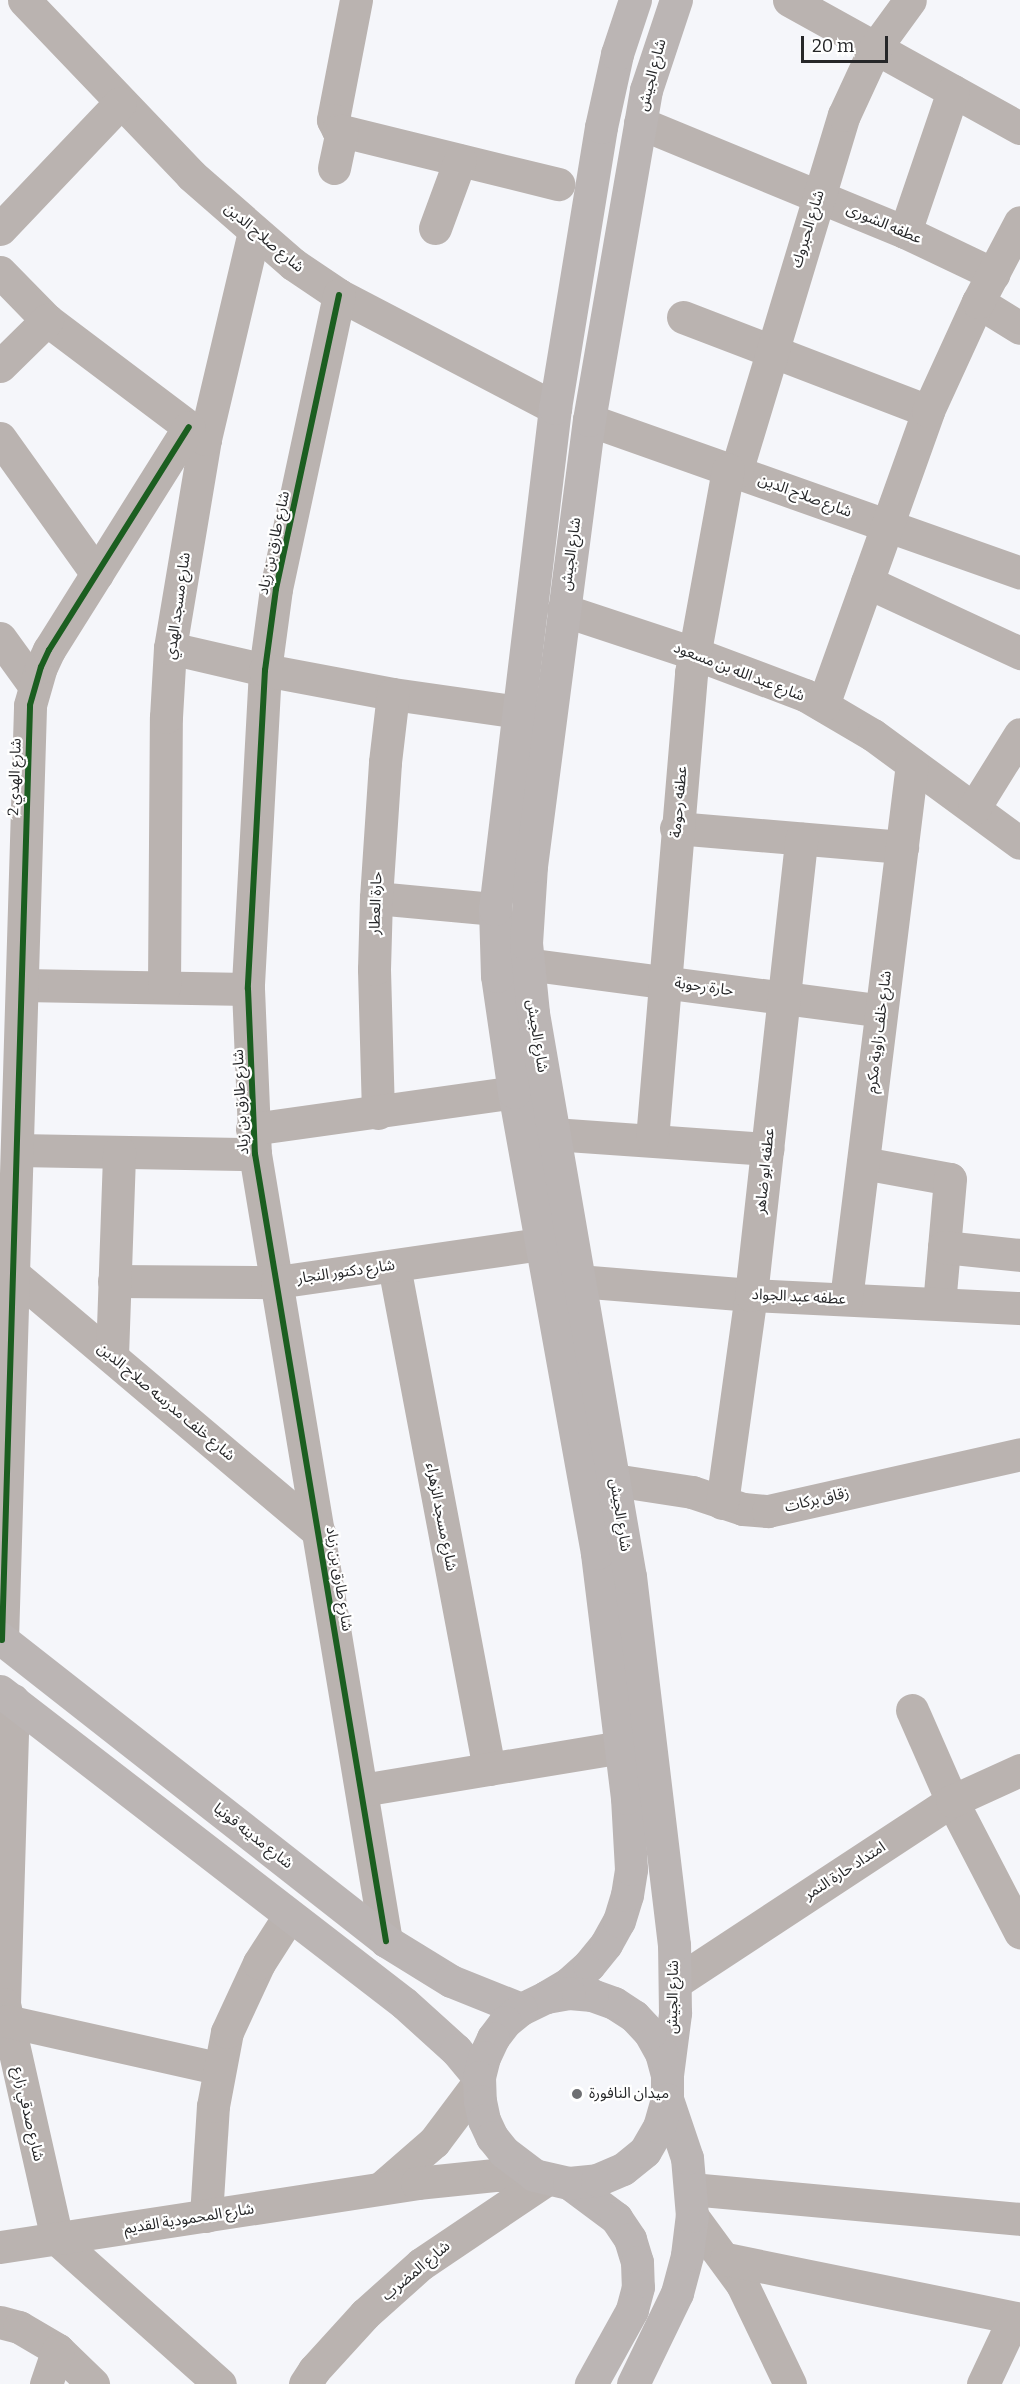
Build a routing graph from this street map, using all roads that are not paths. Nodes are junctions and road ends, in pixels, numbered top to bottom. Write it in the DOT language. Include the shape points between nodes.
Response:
graph roads {
  1 [pos="24,0"];
  2 [pos="356,0"];
  3 [pos="635,0"];
  4 [pos="676,0"];
  5 [pos="789,0"];
  6 [pos="910,0"];
  7 [pos="875,48"];
  8 [pos="611,81"];
  9 [pos="646,90"];
  10 [pos="953,91"];
  11 [pos="120,103"];
  12 [pos="640,123"];
  13 [pos="1020,128"];
  14 [pos="342,131"];
  15 [pos="460,159"];
  16 [pos="334,168"];
  17 [pos="558,184"];
  18 [pos="818,196"];
  19 [pos="1020,222"];
  20 [pos="435,228"];
  21 [pos="0,229"];
  22 [pos="254,232"];
  23 [pos="905,232"];
  24 [pos="0,272"];
  25 [pos="985,288"];
  26 [pos="339,295"];
  27 [pos="683,317"];
  28 [pos="47,320"];
  29 [pos="1020,328"];
  30 [pos="772,351"];
  31 [pos="0,366"];
  32 [pos="555,408"];
  33 [pos="928,411"];
  34 [pos="589,420"];
  35 [pos="197,433"];
  36 [pos="0,438"];
  37 [pos="732,470"];
  38 [pos="886,525"];
  39 [pos="1020,573"];
  40 [pos="97,574"];
  41 [pos="867,582"];
  42 [pos="563,610"];
  43 [pos="0,638"];
  44 [pos="170,648"];
  45 [pos="693,653"];
  46 [pos="1020,653"];
  47 [pos="265,670"];
  48 [pos="34,686"];
  49 [pos="393,694"];
  50 [pos="824,705"];
  51 [pos="519,712"];
  52 [pos="1020,734"];
  53 [pos="912,764"];
  54 [pos="974,808"];
  55 [pos="676,828"];
  56 [pos="801,839"];
  57 [pos="1020,843"];
  58 [pos="902,847"];
  59 [pos="376,898"];
  60 [pos="495,909"];
  61 [pos="526,964"];
  62 [pos="666,982"];
  63 [pos="22,985"];
  64 [pos="164,987"];
  65 [pos="248,989"];
  66 [pos="784,998"];
  67 [pos="882,1011"];
  68 [pos="10,1030"];
  69 [pos="514,1092"];
  70 [pos="378,1113"];
  71 [pos="553,1134"];
  72 [pos="652,1139"];
  73 [pos="254,1141"];
  74 [pos="767,1149"];
  75 [pos="17,1150"];
  76 [pos="119,1152"];
  77 [pos="863,1163"];
  78 [pos="541,1244"];
  79 [pos="944,1247"];
  80 [pos="1020,1255"];
  81 [pos="394,1266"];
  82 [pos="12,1273"];
  83 [pos="114,1281"];
  84 [pos="578,1281"];
  85 [pos="277,1282"];
  86 [pos="751,1295"];
  87 [pos="846,1299"];
  88 [pos="939,1304"];
  89 [pos="1020,1308"];
  90 [pos="112,1356"];
  91 [pos="580,1372"];
  92 [pos="1020,1454"];
  93 [pos="614,1480"];
  94 [pos="722,1503"];
  95 [pos="319,1532"];
  96 [pos="1,1639"];
  97 [pos="6,1696"];
  98 [pos="912,1710"];
  99 [pos="622,1747"];
  100 [pos="489,1769"];
  101 [pos="1020,1770"];
  102 [pos="5,1781"];
  103 [pos="362,1790"];
  104 [pos="952,1801"];
  105 [pos="288,1916"];
  106 [pos="1017,1917"];
  107 [pos="386,1941"];
  108 [pos="676,1982"];
  109 [pos="533,2003"];
  110 [pos="4,2010"];
  111 [pos="218,2068"];
  112 [pos="479,2080"];
  113 [pos="667,2087"];
  114 [pos="550,2179"];
  115 [pos="379,2190"];
  116 [pos="691,2203"];
  117 [pos="206,2216"];
  118 [pos="1020,2219"];
  119 [pos="57,2239"];
  120 [pos="0,2247"];
  121 [pos="726,2259"];
  122 [pos="1017,2318"];
  123 [pos="0,2322"];
  124 [pos="58,2350"];
  125 [pos="46,2384"];
  126 [pos="93,2384"];
  127 [pos="220,2384"];
  128 [pos="305,2384"];
  129 [pos="591,2384"];
  130 [pos="633,2384"];
  131 [pos="790,2384"];
  132 [pos="983,2384"];
  1 -- 11 [label="street, شارع صلاح الدين"];
  2 -- 14 [label="street" via="333,120"];
  3 -- 8 [label="main road, شارع الجيش"];
  4 -- 9 [label="main road, شارع الجيش"];
  5 -- 7 [label="street"];
  6 -- 7 [label="street, شارع الحبروك"];
  7 -- 10 [label="street"];
  7 -- 18 [label="street, شارع الحبروك" via="844,115"];
  8 -- 9 [label="main road"];
  8 -- 32 [label="main road, شارع الجيش"];
  9 -- 12 [label="main road, شارع الجيش"];
  10 -- 13 [label="street"];
  10 -- 23 [label="street"];
  11 -- 21 [label="street"];
  11 -- 22 [label="street, شارع صلاح الدين"];
  12 -- 18 [label="street, عطفه الشورى"];
  12 -- 34 [label="main road, شارع الجيش"];
  14 -- 15 [label="street"];
  14 -- 16 [label="street"];
  15 -- 17 [label="street"];
  15 -- 20 [label="street"];
  18 -- 23 [label="street, عطفه الشورى"];
  18 -- 30 [label="street, شارع الحبروك"];
  19 -- 25 [label="street"];
  22 -- 26 [label="street, شارع صلاح الدين"];
  22 -- 35 [label="street, شارع مسجد الهدي"];
  23 -- 25 [label="street, عطفه الشورى"];
  24 -- 28 [label="street"];
  25 -- 29 [label="street, عطفه الشورى"];
  25 -- 33 [label="street"];
  26 -- 32 [label="street, شارع صلاح الدين"];
  26 -- 47 [label="street, شارع طارق بن زياد" via="276,589"];
  27 -- 30 [label="street"];
  28 -- 31 [label="street"];
  28 -- 35 [label="street"];
  30 -- 33 [label="street"];
  30 -- 37 [label="street, شارع الحبروك"];
  32 -- 51 [label="main road, شارع الجيش"];
  33 -- 38 [label="street"];
  34 -- 37 [label="street, شارع صلاح الدين"];
  34 -- 42 [label="main road, شارع الجيش"];
  35 -- 40 [label="street, شارع الهدي 2"];
  35 -- 44 [label="street, شارع مسجد الهدي"];
  36 -- 40 [label="street"];
  37 -- 38 [label="street, شارع صلاح الدين"];
  37 -- 45 [label="street, عطفه رحومة"];
  38 -- 39 [label="street, شارع صلاح الدين"];
  38 -- 41 [label="street"];
  40 -- 48 [label="street, شارع الهدي 2" via="49,650"];
  41 -- 46 [label="street"];
  41 -- 50 [label="street"];
  42 -- 45 [label="street, شارع عبد الله بن مسعود"];
  42 -- 61 [label="main road, شارع الجيش" via="531,866"];
  43 -- 48 [label="street"];
  44 -- 47 [label="street"];
  44 -- 64 [label="street, شارع مسجد الهدي"];
  45 -- 50 [label="street, شارع عبد الله بن مسعود"];
  45 -- 55 [label="street, عطفه رحومة"];
  47 -- 49 [label="street"];
  47 -- 65 [label="street, شارع طارق بن زياد"];
  48 -- 63 [label="street, شارع الهدي 2" via="29,725"];
  49 -- 51 [label="street"];
  49 -- 59 [label="street, حارة العطار"];
  50 -- 53 [label="street, شارع عبد الله بن مسعود"];
  51 -- 60 [label="main road, شارع الجيش"];
  52 -- 54 [label="street"];
  53 -- 54 [label="street, شارع عبد الله بن مسعود"];
  53 -- 58 [label="street, شارع خلف زاوية مكرم"];
  54 -- 57 [label="street, شارع عبد الله بن مسعود"];
  55 -- 56 [label="street"];
  55 -- 62 [label="street, عطفه رحومة"];
  56 -- 58 [label="street"];
  56 -- 66 [label="street, عطفه ابو ضاهر"];
  58 -- 67 [label="street, شارع خلف زاوية مكرم"];
  59 -- 60 [label="street"];
  59 -- 70 [label="street, حارة العطار"];
  60 -- 69 [label="main road, شارع الجيش" via="499,988"];
  61 -- 62 [label="street, حارة رحوبة"];
  61 -- 71 [label="main road, شارع الجيش"];
  62 -- 66 [label="street, حارة رحوبة"];
  62 -- 72 [label="street, عطفه رحومة"];
  63 -- 64 [label="street"];
  63 -- 68 [label="street, شارع الهدي 2"];
  64 -- 65 [label="street"];
  65 -- 73 [label="street, شارع طارق بن زياد"];
  66 -- 67 [label="street, حارة رحوبة"];
  66 -- 74 [label="street, عطفه ابو ضاهر"];
  67 -- 77 [label="street, شارع خلف زاوية مكرم"];
  68 -- 75 [label="street, شارع الهدي 2"];
  69 -- 70 [label="street"];
  69 -- 78 [label="main road, شارع الجيش"];
  70 -- 73 [label="street"];
  71 -- 72 [label="street"];
  71 -- 84 [label="main road, شارع الجيش"];
  72 -- 74 [label="street"];
  73 -- 76 [label="street"];
  73 -- 85 [label="street, شارع طارق بن زياد"];
  74 -- 86 [label="street, عطفه ابو ضاهر"];
  75 -- 76 [label="street"];
  75 -- 82 [label="street, شارع الهدي 2"];
  76 -- 83 [label="street"];
  77 -- 79 [label="street" via="950,1179"];
  77 -- 87 [label="street, شارع خلف زاوية مكرم"];
  78 -- 81 [label="street, شارع دكتور النجار"];
  78 -- 91 [label="main road, شارع الجيش"];
  79 -- 80 [label="street"];
  79 -- 88 [label="street"];
  81 -- 85 [label="street, شارع دكتور النجار"];
  81 -- 100 [label="street, شارع مسجد الزهراء"];
  82 -- 90 [label="street, شارع خلف مدرسه صلاح الدين"];
  82 -- 96 [label="street, شارع الهدي 2"];
  83 -- 85 [label="street, شارع دكتور النجار"];
  83 -- 90 [label="street"];
  84 -- 86 [label="street, عطفه عبد الجواد"];
  84 -- 91 [label="main road, شارع الجيش"];
  85 -- 95 [label="street, شارع طارق بن زياد"];
  86 -- 87 [label="street, عطفه عبد الجواد"];
  86 -- 94 [label="street, عطفه ابو ضاهر"];
  87 -- 88 [label="street, عطفه عبد الجواد"];
  88 -- 89 [label="street, عطفه عبد الجواد"];
  90 -- 95 [label="street, شارع خلف مدرسه صلاح الدين"];
  91 -- 93 [label="main road, شارع الجيش"];
  91 -- 99 [label="main road, شارع الجيش" via="597,1553"];
  92 -- 94 [label="street, زقاق بركات" via="782,1509 755,1510"];
  93 -- 94 [label="street, زقاق بركات" via="692,1492"];
  93 -- 108 [label="main road, شارع الجيش" via="630,1577"];
  95 -- 103 [label="street, شارع طارق بن زياد"];
  96 -- 107 [label="main road, شارع مدينه قونيا"];
  97 -- 102 [label="street, شارع صدقي زارع"];
  97 -- 105 [label="main road"];
  98 -- 104 [label="street"];
  99 -- 100 [label="street"];
  99 -- 109 [label="main road, شارع الجيش" via="631,1869 627,1895 615,1928 590,1965 570,1983"];
  100 -- 103 [label="street"];
  101 -- 104 [label="street, امتداد حارة النمر"];
  102 -- 110 [label="street, شارع صدقي زارع"];
  103 -- 107 [label="street, شارع طارق بن زياد"];
  104 -- 106 [label="street"];
  104 -- 108 [label="street, امتداد حارة النمر"];
  105 -- 111 [label="street" via="242,1996"];
  105 -- 112 [label="main road" via="404,2003 448,2042"];
  107 -- 109 [label="main road, شارع مدينه قونيا" via="450,1980"];
  108 -- 113 [label="main road, شارع الجيش"];
  109 -- 112 [label="main road" via="505,2022 493,2038"];
  109 -- 113 [label="main road" via="569,1994 592,1995 614,2003 650,2033 661,2053"];
  110 -- 111 [label="street"];
  110 -- 119 [label="street, شارع صدقي زارع"];
  111 -- 117 [label="street"];
  112 -- 114 [label="main road" via="484,2120 492,2137 518,2165"];
  112 -- 115 [label="street" via="434,2142"];
  113 -- 114 [label="main road" via="659,2127 645,2151 623,2169 597,2180"];
  113 -- 116 [label="main road" via="679,2128"];
  114 -- 115 [label="street, شارع المحمودية القديم" via="456,2178"];
  114 -- 128 [label="street, شارع المضرب" via="421,2264 365,2314"];
  114 -- 129 [label="main road" via="616,2218 630,2239 637,2262 638,2287 632,2310"];
  115 -- 117 [label="street, شارع المحمودية القديم"];
  116 -- 118 [label="street"];
  116 -- 121 [label="street"];
  116 -- 130 [label="main road" via="687,2255 677,2293"];
  117 -- 119 [label="street, شارع المحمودية القديم"];
  119 -- 120 [label="street, شارع المحمودية القديم"];
  119 -- 127 [label="street"];
  121 -- 122 [label="street"];
  121 -- 131 [label="street" via="758,2314"];
  122 -- 132 [label="street"];
  123 -- 124 [label="street" via="19,2327"];
  124 -- 125 [label="street"];
  124 -- 126 [label="street"];
}
